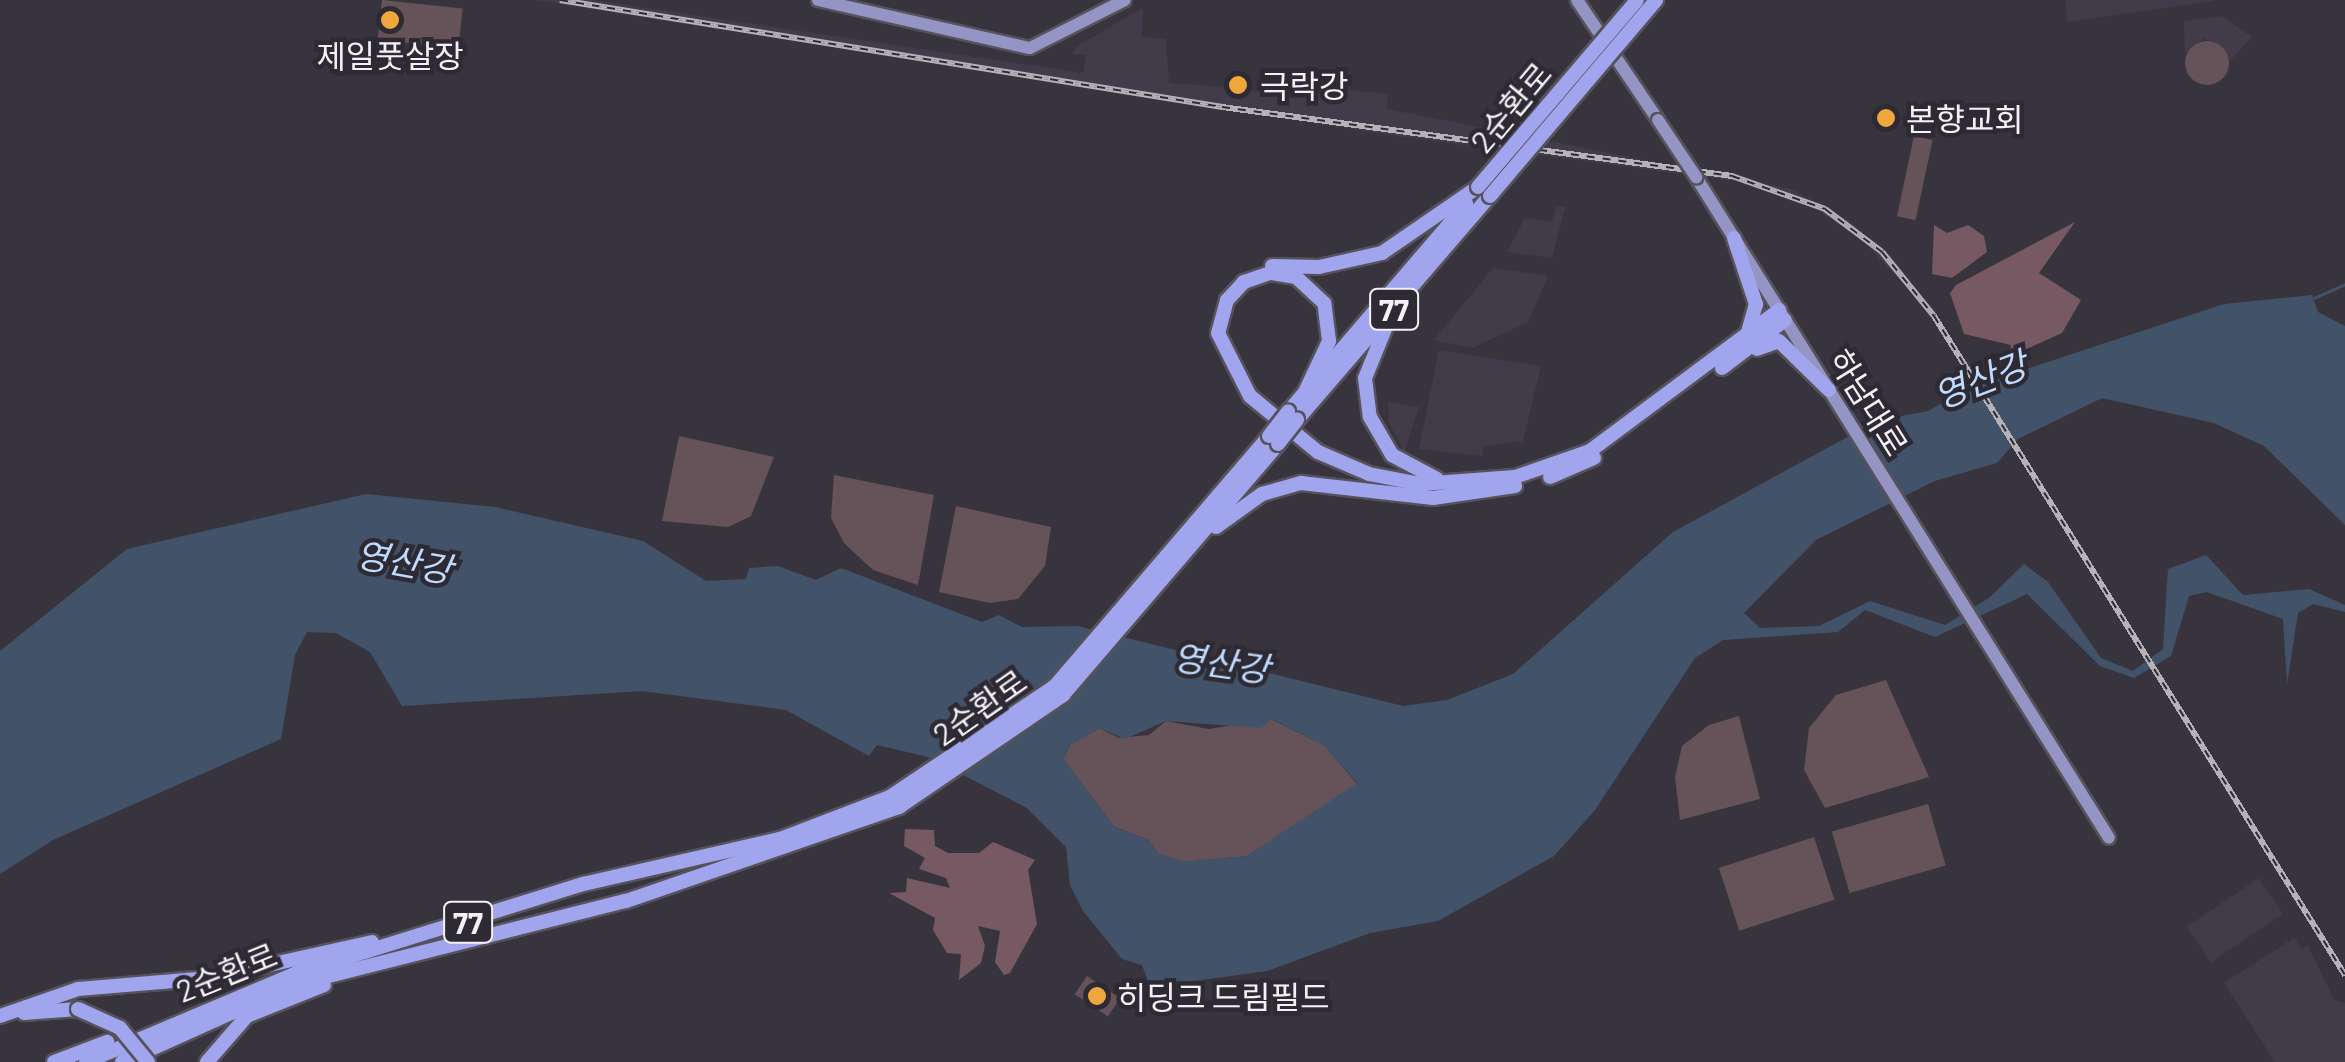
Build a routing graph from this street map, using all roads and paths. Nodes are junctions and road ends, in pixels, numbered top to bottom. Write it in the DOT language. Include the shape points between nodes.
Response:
graph roads {
  1 [pos="818,0"];
  2 [pos="1125,0"];
  3 [pos="1577,0"];
  4 [pos="1637,0"];
  5 [pos="1656,0"];
  6 [pos="1484,192"];
  7 [pos="1734,238"];
  8 [pos="1417,282"];
  9 [pos="1781,315"];
  10 [pos="1734,354"];
  11 [pos="1828,390"];
  12 [pos="1304,394"];
  13 [pos="1293,416"];
  14 [pos="1472,483"];
  15 [pos="1490,491"];
  16 [pos="1232,501"];
  17 [pos="866,815"];
  18 [pos="2109,838"];
  19 [pos="453,935"];
  20 [pos="271,982"];
  21 [pos="0,1019"];
  22 [pos="54,1062"];
  23 [pos="86,1062"];
  24 [pos="122,1062"];
  25 [pos="148,1062"];
  26 [pos="207,1062"];
  1 -- 2 [label="main road" via="1017,48 1052,43"];
  3 -- 7 [label="main road, 하남대로, bridge"];
  4 -- 6 [label="highway, 2순환로 / 77, bridge"];
  5 -- 6 [label="highway, 2순환로 / 77, bridge"];
  6 -- 8 [label="highway, 2순환로 / 77"];
  6 -- 12 [label="highway, 2순환로 / 77"];
  6 -- 15 [label="highway" via="1382,253 1245,274 1223,294 1211,331 1243,396 1323,462 1402,487"];
  7 -- 9 [label="main road, 하남대로"];
  7 -- 10 [label="highway" via="1756,304"];
  8 -- 13 [label="highway, 2순환로 / 77"];
  8 -- 14 [label="highway" via="1369,361 1370,418 1404,465 1433,479"];
  9 -- 10 [label="highway"];
  9 -- 11 [label="main road, 하남대로"];
  10 -- 11 [label="highway" via="1779,341"];
  10 -- 14 [label="highway" via="1590,451"];
  10 -- 15 [label="highway" via="1606,453"];
  11 -- 18 [label="main road, 하남대로"];
  12 -- 13 [label="highway, 2순환로 / 77"];
  12 -- 14 [label="highway" via="1329,340 1324,304 1296,277 1270,273 1244,282 1223,308 1221,346 1268,416 1349,468 1421,484"];
  13 -- 16 [label="highway, 2순환로 / 77, bridge"];
  15 -- 16 [label="highway" via="1433,498 1302,483"];
  16 -- 17 [label="highway, 2순환로 / 77" via="1055,686"];
  16 -- 17 [label="highway, 2순환로 / 77" via="1062,696 971,762"];
  17 -- 19 [label="highway, 2순환로 / 77" via="583,884"];
  17 -- 19 [label="highway, 2순환로 / 77" via="626,900"];
  19 -- 20 [label="highway, 2순환로 / 77"];
  19 -- 21 [label="highway" via="245,972 78,988"];
  19 -- 24 [label="highway, 2순환로 / 77" via="246,1001"];
  19 -- 26 [label="highway" via="274,1002 228,1032"];
  20 -- 22 [label="highway" via="208,998"];
  20 -- 23 [label="highway, 2순환로 / 77"];
  21 -- 25 [label="highway, bridge" via="52,1007 78,1009 120,1028"];
}
